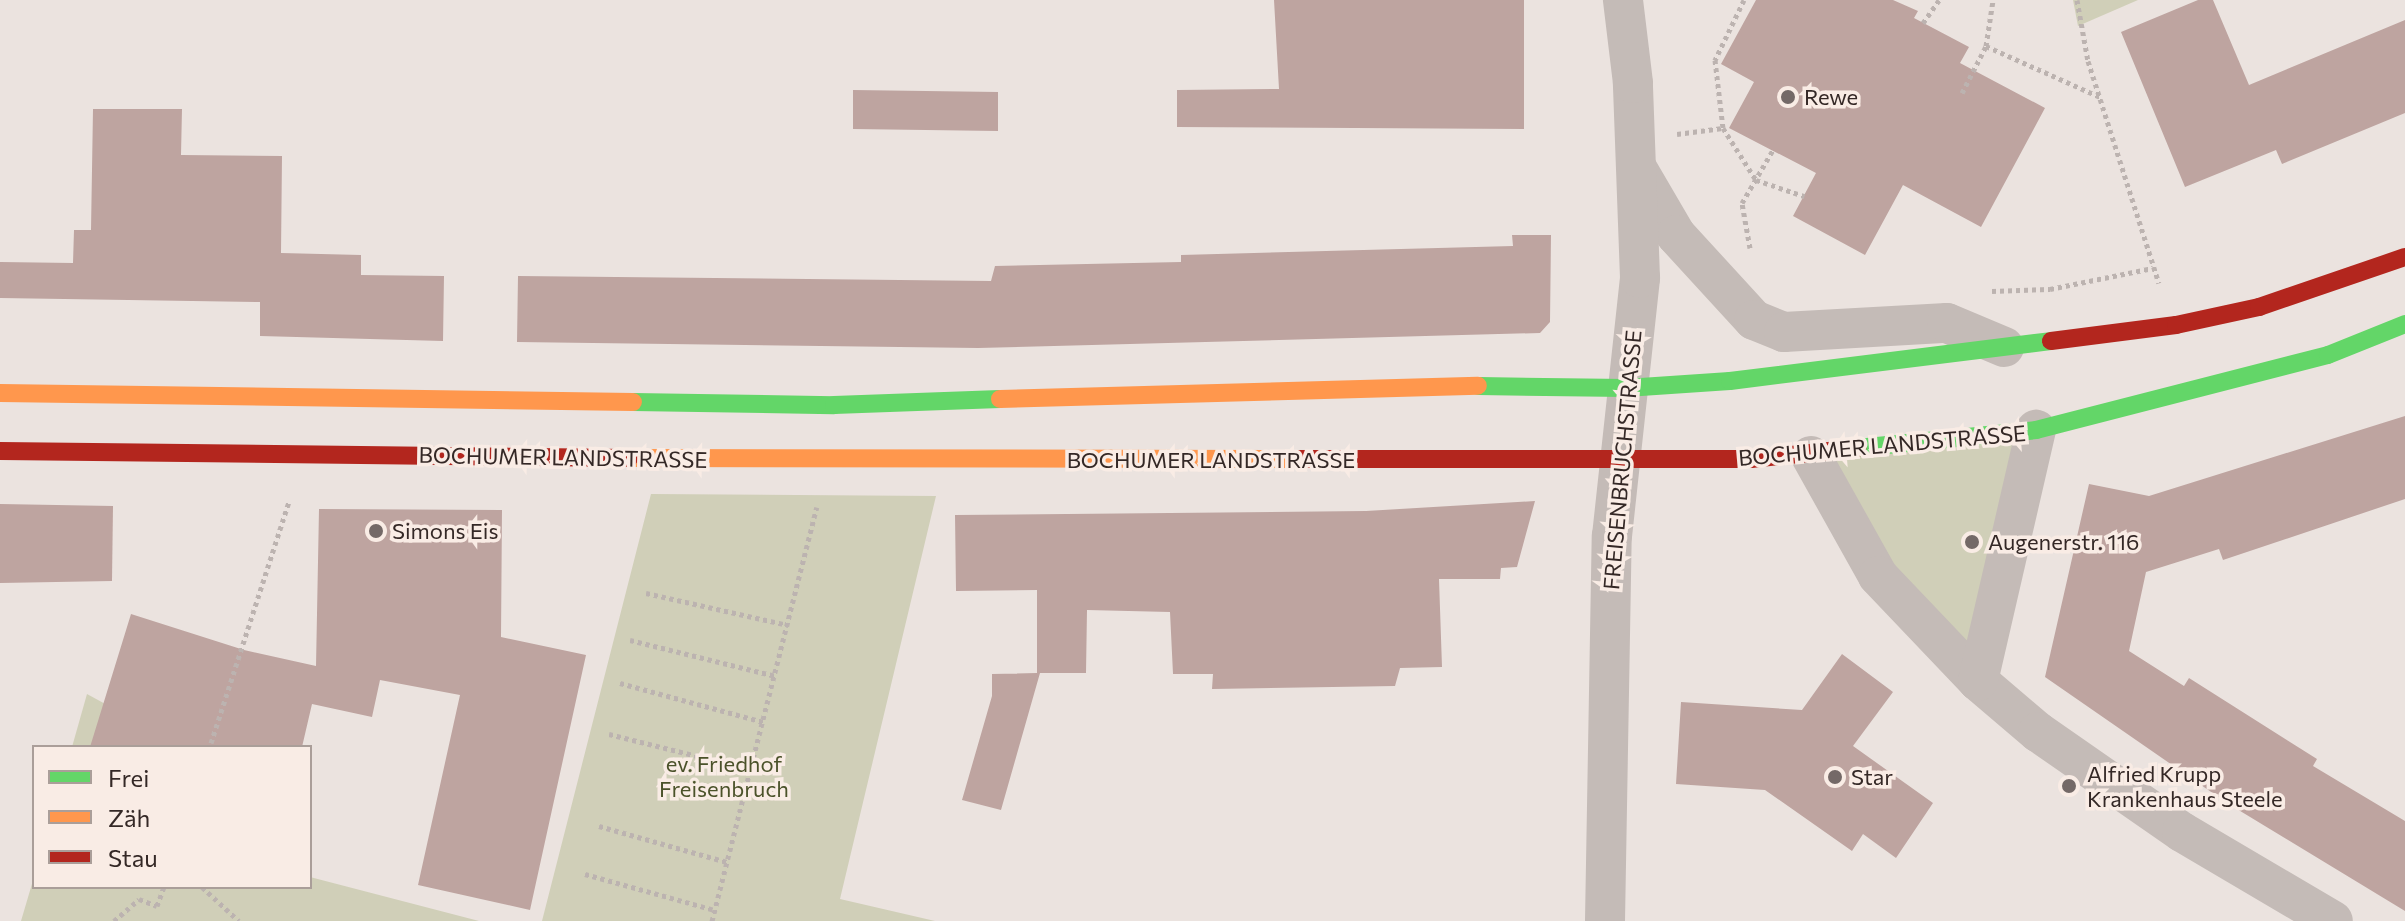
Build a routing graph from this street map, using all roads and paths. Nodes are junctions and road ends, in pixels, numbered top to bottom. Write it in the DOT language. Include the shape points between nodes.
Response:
graph roads {
  1 [pos="1623,0"];
  2 [pos="1744,0"];
  3 [pos="1939,0"];
  4 [pos="1993,0"];
  5 [pos="2077,0"];
  6 [pos="1923,23"];
  7 [pos="1986,46"];
  8 [pos="1962,93"];
  9 [pos="2100,97"];
  10 [pos="1723,128"];
  11 [pos="1695,130"];
  12 [pos="1773,150"];
  13 [pos="1634,161"];
  14 [pos="1756,180"];
  15 [pos="1804,196"];
  16 [pos="2405,257"];
  17 [pos="1753,259"];
  18 [pos="2153,268"];
  19 [pos="2405,324"];
  20 [pos="2004,347"];
  21 [pos="1626,388"];
  22 [pos="0,393"];
  23 [pos="2036,430"];
  24 [pos="0,451"];
  25 [pos="301,454"];
  26 [pos="1811,456"];
  27 [pos="1618,458"];
  28 [pos="827,460"];
  29 [pos="646,593"];
  30 [pos="788,625"];
  31 [pos="630,640"];
  32 [pos="775,676"];
  33 [pos="1978,681"];
  34 [pos="620,683"];
  35 [pos="764,722"];
  36 [pos="609,734"];
  37 [pos="211,743"];
  38 [pos="753,770"];
  39 [pos="599,826"];
  40 [pos="727,862"];
  41 [pos="585,874"];
  42 [pos="163,889"];
  43 [pos="204,889"];
  44 [pos="715,910"];
  45 [pos="114,921"];
  46 [pos="239,921"];
  47 [pos="712,921"];
  48 [pos="1605,921"];
  49 [pos="2333,921"];
  1 -- 13 [label="street, FREISENBRUCHSTRASSE" via="1633,83"];
  2 -- 10 [label="path" via="1715,60"];
  3 -- 6 [label="path"];
  4 -- 7 [label="path"];
  5 -- 9 [label="path"];
  7 -- 8 [label="path"];
  7 -- 9 [label="path"];
  9 -- 18 [label="path"];
  10 -- 11 [label="path"];
  10 -- 14 [label="path"];
  12 -- 14 [label="path"];
  13 -- 20 [label="street" via="1676,235 1754,320 1784,332 1947,323"];
  13 -- 21 [label="street, FREISENBRUCHSTRASSE" via="1640,278"];
  14 -- 15 [label="path"];
  14 -- 17 [label="path" via="1742,203"];
  16 -- 20 [label="main road" via="2259,307 2176,325"];
  19 -- 23 [label="main road, BOCHUMER LANDSTRASSE" via="2328,355"];
  20 -- 21 [label="main road" via="1730,381"];
  21 -- 22 [label="main road" via="1429,385 834,405"];
  21 -- 27 [label="street, FREISENBRUCHSTRASSE"];
  23 -- 26 [label="main road, BOCHUMER LANDSTRASSE"];
  23 -- 33 [label="street"];
  24 -- 25 [label="main road, BOCHUMER LANDSTRASSE"];
  25 -- 28 [label="main road, BOCHUMER LANDSTRASSE"];
  25 -- 37 [label="path"];
  26 -- 27 [label="main road, BOCHUMER LANDSTRASSE"];
  26 -- 33 [label="street" via="1878,576"];
  27 -- 28 [label="main road, BOCHUMER LANDSTRASSE"];
  27 -- 48 [label="street, FREISENBRUCHSTRASSE"];
  28 -- 30 [label="path"];
  29 -- 30 [label="path"];
  30 -- 32 [label="path"];
  31 -- 32 [label="path"];
  32 -- 35 [label="path"];
  33 -- 49 [label="street" via="2038,732 2182,832"];
  34 -- 35 [label="path"];
  35 -- 38 [label="path"];
  36 -- 38 [label="path"];
  38 -- 40 [label="path"];
  39 -- 40 [label="path"];
  40 -- 44 [label="path"];
  41 -- 44 [label="path"];
  42 -- 45 [label="path" via="157,906 139,899"];
  43 -- 46 [label="path"];
  44 -- 47 [label="path"];
}
